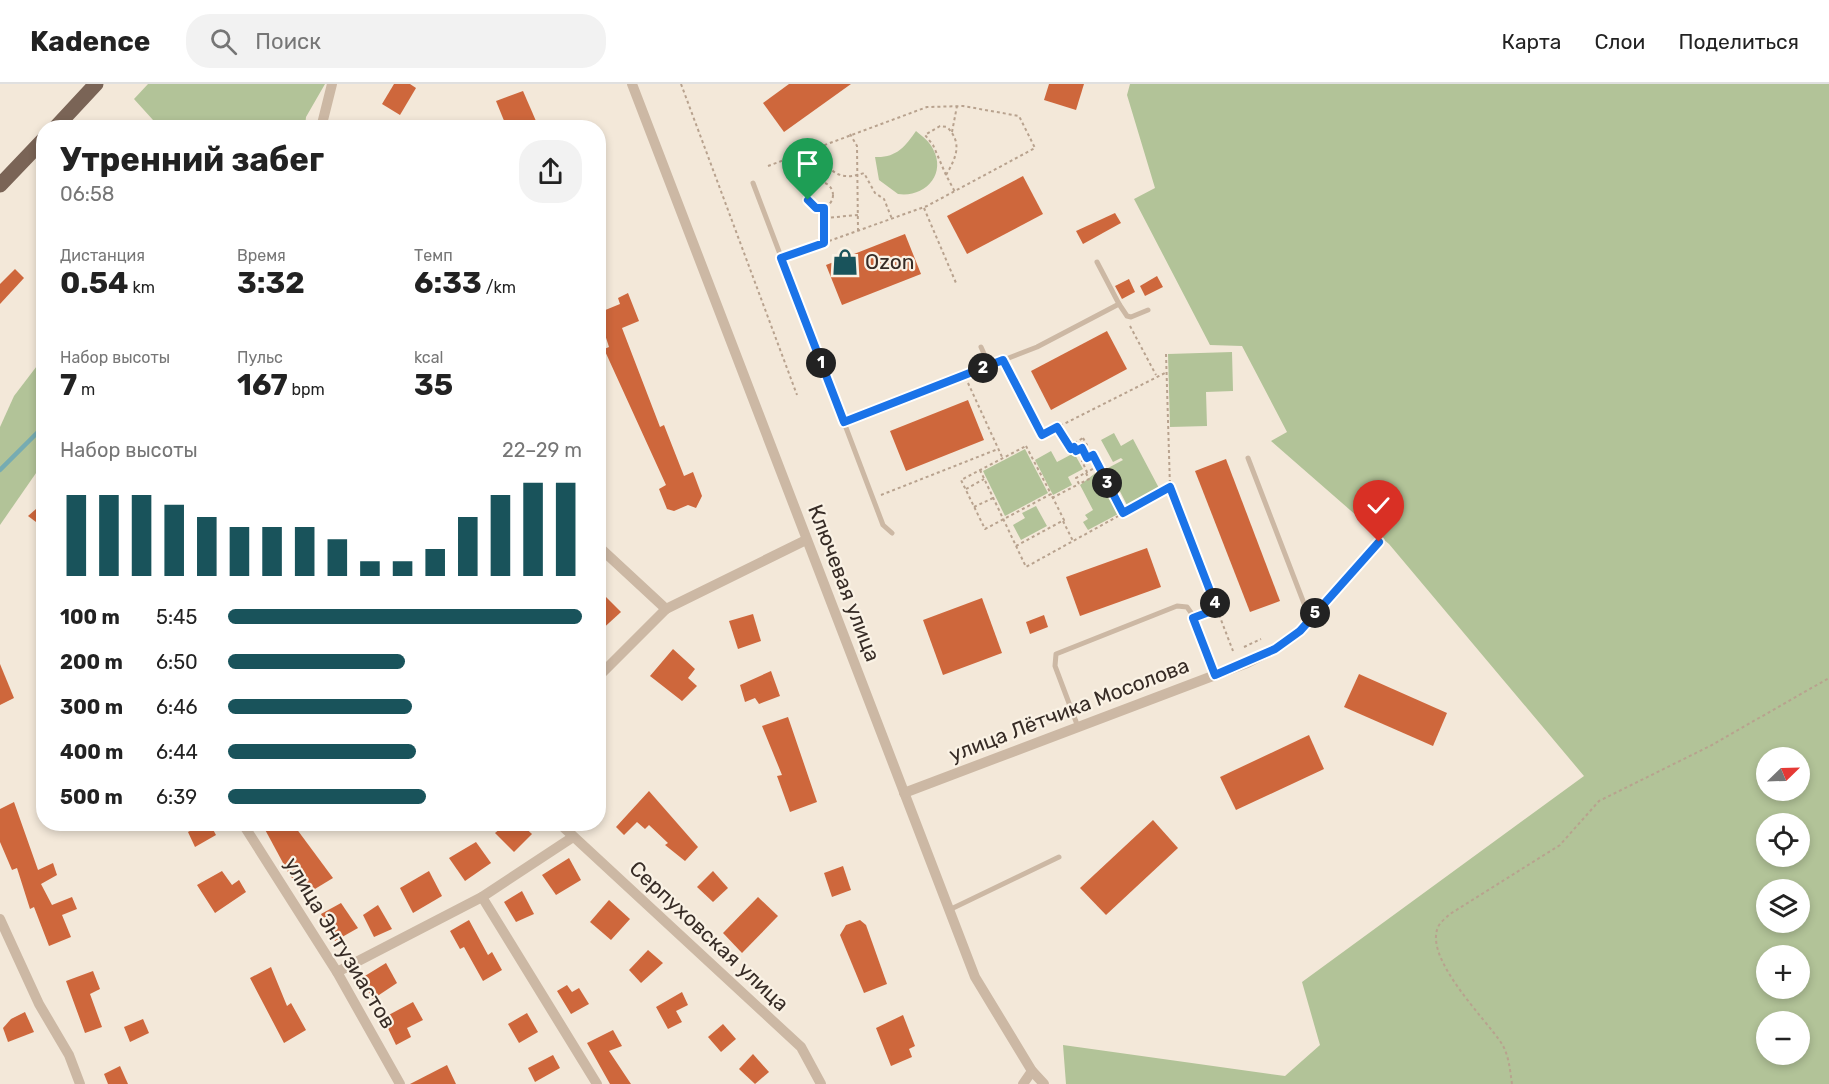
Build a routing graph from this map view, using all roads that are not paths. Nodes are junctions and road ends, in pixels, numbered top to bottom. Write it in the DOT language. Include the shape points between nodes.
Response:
graph roads {
  1 [pos="96,84"];
  2 [pos="332,84"];
  3 [pos="632,84"];
  4 [pos="62,120"];
  5 [pos="323,120"];
  6 [pos="36,147"];
  7 [pos="753,183"];
  8 [pos="0,185"];
  9 [pos="1097,262"];
  10 [pos="1119,304"];
  11 [pos="1148,310"];
  12 [pos="981,347"];
  13 [pos="989,365"];
  14 [pos="844,422"];
  15 [pos="1248,458"];
  16 [pos="892,533"];
  17 [pos="807,540"];
  18 [pos="1379,542"];
  19 [pos="606,553"];
  20 [pos="666,609"];
  21 [pos="1310,619"];
  22 [pos="606,669"];
  23 [pos="1215,675"];
  24 [pos="1078,727"];
  25 [pos="904,793"];
  26 [pos="247,831"];
  27 [pos="567,831"];
  28 [pos="573,837"];
  29 [pos="1059,857"];
  30 [pos="482,897"];
  31 [pos="949,910"];
  32 [pos="0,919"];
  33 [pos="337,972"];
  34 [pos="1032,1071"];
  35 [pos="80,1084"];
  36 [pos="400,1084"];
  37 [pos="597,1084"];
  38 [pos="821,1084"];
  39 [pos="1023,1084"];
  40 [pos="1044,1084"];
  1 -- 4 [label="main road"];
  2 -- 5 [label="street"];
  3 -- 17 [label="street, Ключевая улица"];
  6 -- 8 [label="main road"];
  7 -- 14 [label="lane"];
  9 -- 10 [label="lane"];
  10 -- 11 [label="lane" via="1131,318"];
  10 -- 13 [label="lane" via="1037,346"];
  12 -- 13 [label="lane"];
  13 -- 14 [label="lane"];
  14 -- 16 [label="lane" via="883,525"];
  15 -- 21 [label="lane"];
  17 -- 20 [label="street"];
  17 -- 25 [label="street, Ключевая улица"];
  18 -- 21 [label="street, улица Лётчика Мосолова"];
  19 -- 20 [label="street"];
  20 -- 22 [label="street"];
  21 -- 23 [label="street, улица Лётчика Мосолова" via="1275,649"];
  23 -- 24 [label="street, улица Лётчика Мосолова"];
  23 -- 24 [label="lane" via="1193,618 1182,604 1056,654 1055,666"];
  24 -- 25 [label="street, улица Лётчика Мосолова"];
  25 -- 31 [label="street, Ключевая улица"];
  26 -- 33 [label="street, улица Энтузиастов"];
  27 -- 28 [label="street, Серпуховская улица"];
  28 -- 30 [label="street"];
  28 -- 38 [label="street, Серпуховская улица" via="801,1047"];
  29 -- 31 [label="lane"];
  30 -- 33 [label="street"];
  30 -- 37 [label="street"];
  31 -- 34 [label="street, Ключевая улица" via="975,977"];
  32 -- 35 [label="street"];
  33 -- 36 [label="street, улица Энтузиастов"];
  34 -- 39 [label="street"];
  34 -- 40 [label="street, Ключевая улица"];
}
